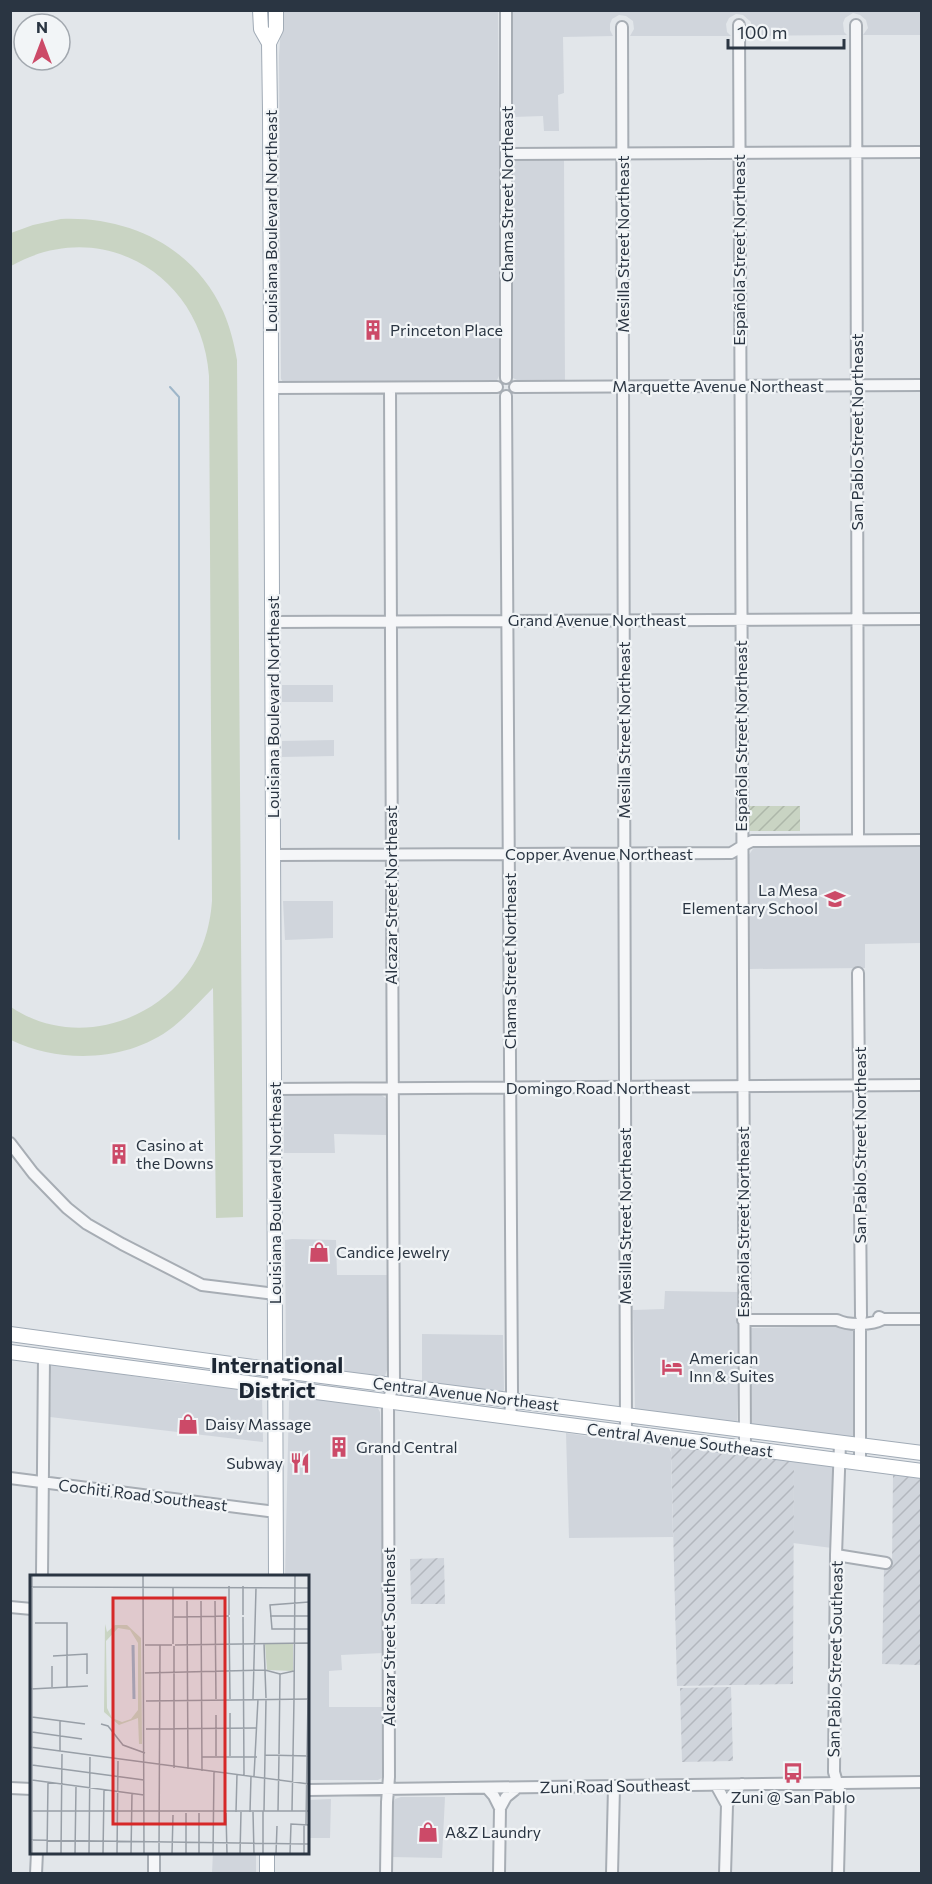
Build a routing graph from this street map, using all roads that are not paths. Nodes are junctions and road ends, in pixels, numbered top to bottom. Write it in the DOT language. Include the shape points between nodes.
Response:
graph roads {
  1 [pos="260,10"];
  2 [pos="276,10"];
  3 [pos="506,10"];
  4 [pos="739,25"];
  5 [pos="856,25"];
  6 [pos="622,27"];
  7 [pos="268,43"];
  8 [pos="855,152"];
  9 [pos="921,152"];
  10 [pos="738,153"];
  11 [pos="507,154"];
  12 [pos="623,154"];
  13 [pos="506,378"];
  14 [pos="739,386"];
  15 [pos="857,386"];
  16 [pos="921,386"];
  17 [pos="497,387"];
  18 [pos="515,387"];
  19 [pos="623,387"];
  20 [pos="272,388"];
  21 [pos="390,388"];
  22 [pos="507,396"];
  23 [pos="921,619"];
  24 [pos="624,620"];
  25 [pos="740,620"];
  26 [pos="858,620"];
  27 [pos="391,621"];
  28 [pos="507,621"];
  29 [pos="273,622"];
  30 [pos="858,840"];
  31 [pos="921,840"];
  32 [pos="742,845"];
  33 [pos="391,854"];
  34 [pos="510,854"];
  35 [pos="624,854"];
  36 [pos="274,855"];
  37 [pos="858,973"];
  38 [pos="921,1085"];
  39 [pos="859,1086"];
  40 [pos="625,1087"];
  41 [pos="743,1087"];
  42 [pos="511,1088"];
  43 [pos="274,1089"];
  44 [pos="393,1089"];
  45 [pos="10,1143"];
  46 [pos="275,1294"];
  47 [pos="860,1319"];
  48 [pos="921,1319"];
  49 [pos="743,1320"];
  50 [pos="10,1334"];
  51 [pos="10,1352"];
  52 [pos="44,1357"];
  53 [pos="275,1370"];
  54 [pos="394,1385"];
  55 [pos="275,1386"];
  56 [pos="512,1400"];
  57 [pos="388,1401"];
  58 [pos="625,1416"];
  59 [pos="510,1417"];
  60 [pos="745,1431"];
  61 [pos="626,1433"];
  62 [pos="840,1443"];
  63 [pos="860,1445"];
  64 [pos="745,1448"];
  65 [pos="921,1453"];
  66 [pos="840,1461"];
  67 [pos="860,1463"];
  68 [pos="921,1471"];
  69 [pos="10,1478"];
  70 [pos="43,1483"];
  71 [pos="276,1512"];
  72 [pos="836,1555"];
  73 [pos="886,1563"];
  74 [pos="42,1575"];
  75 [pos="276,1575"];
  76 [pos="10,1606"];
  77 [pos="30,1609"];
  78 [pos="921,1782"];
  79 [pos="837,1783"];
  80 [pos="742,1784"];
  81 [pos="716,1785"];
  82 [pos="614,1787"];
  83 [pos="10,1788"];
  84 [pos="487,1788"];
  85 [pos="517,1788"];
  86 [pos="30,1789"];
  87 [pos="388,1789"];
  88 [pos="309,1790"];
  89 [pos="727,1806"];
  90 [pos="500,1808"];
  91 [pos="37,1854"];
  92 [pos="154,1854"];
  93 [pos="267,1854"];
  94 [pos="36,1874"];
  95 [pos="154,1874"];
  96 [pos="267,1874"];
  97 [pos="386,1874"];
  98 [pos="499,1874"];
  99 [pos="612,1874"];
  100 [pos="725,1874"];
  101 [pos="838,1874"];
  1 -- 7 [label="main road, Louisiana Boulevard Northeast" via="261,28"];
  2 -- 7 [label="main road, Louisiana Boulevard Northeast" via="276,29"];
  3 -- 11 [label="street, Chama Street Northeast"];
  4 -- 10 [label="street, Española Street Northeast"];
  5 -- 8 [label="street, San Pablo Street Northeast"];
  6 -- 12 [label="street, Mesilla Street Northeast"];
  7 -- 20 [label="main road, Louisiana Boulevard Northeast"];
  8 -- 9 [label="street"];
  8 -- 10 [label="street"];
  8 -- 15 [label="street, San Pablo Street Northeast"];
  10 -- 12 [label="street"];
  10 -- 14 [label="street, Española Street Northeast"];
  11 -- 12 [label="street"];
  11 -- 13 [label="street, Chama Street Northeast"];
  12 -- 19 [label="street, Mesilla Street Northeast"];
  13 -- 17 [label="street"];
  13 -- 18 [label="street"];
  14 -- 15 [label="street, Marquette Avenue Northeast"];
  14 -- 19 [label="street, Marquette Avenue Northeast"];
  14 -- 25 [label="street, Española Street Northeast"];
  15 -- 16 [label="street, Marquette Avenue Northeast"];
  15 -- 26 [label="street, San Pablo Street Northeast"];
  17 -- 21 [label="street"];
  17 -- 22 [label="street" via="501,395"];
  18 -- 19 [label="street, Marquette Avenue Northeast"];
  18 -- 22 [label="street"];
  19 -- 24 [label="street, Mesilla Street Northeast"];
  20 -- 21 [label="street"];
  20 -- 29 [label="main road, Louisiana Boulevard Northeast"];
  21 -- 27 [label="street, Alcazar Street Northeast"];
  22 -- 28 [label="street, Chama Street Northeast"];
  23 -- 26 [label="street, Grand Avenue Northeast"];
  24 -- 25 [label="street, Grand Avenue Northeast"];
  24 -- 28 [label="street, Grand Avenue Northeast"];
  24 -- 35 [label="street, Mesilla Street Northeast"];
  25 -- 26 [label="street, Grand Avenue Northeast"];
  25 -- 32 [label="street, Española Street Northeast"];
  26 -- 30 [label="street, San Pablo Street Northeast"];
  27 -- 28 [label="street, Grand Avenue Northeast"];
  27 -- 29 [label="street, Grand Avenue Northeast"];
  27 -- 33 [label="street, Alcazar Street Northeast"];
  28 -- 34 [label="street, Chama Street Northeast"];
  29 -- 36 [label="main road, Louisiana Boulevard Northeast"];
  30 -- 31 [label="street, Copper Avenue Northeast"];
  30 -- 32 [label="street, Copper Avenue Northeast"];
  32 -- 35 [label="street, Copper Avenue Northeast" via="731,853"];
  32 -- 41 [label="street, Española Street Northeast"];
  33 -- 34 [label="street, Copper Avenue Northeast"];
  33 -- 36 [label="street, Copper Avenue Northeast"];
  33 -- 44 [label="street, Alcazar Street Northeast"];
  34 -- 35 [label="street, Copper Avenue Northeast"];
  34 -- 42 [label="street, Chama Street Northeast"];
  35 -- 40 [label="street, Mesilla Street Northeast"];
  36 -- 43 [label="main road, Louisiana Boulevard Northeast"];
  37 -- 39 [label="street, San Pablo Street Northeast"];
  38 -- 39 [label="street, Domingo Road Northeast"];
  39 -- 41 [label="street, Domingo Road Northeast"];
  39 -- 47 [label="street, San Pablo Street Northeast"];
  40 -- 41 [label="street, Domingo Road Northeast"];
  40 -- 42 [label="street, Domingo Road Northeast"];
  40 -- 58 [label="street, Mesilla Street Northeast"];
  41 -- 49 [label="street, Española Street Northeast"];
  42 -- 44 [label="street, Domingo Road Northeast"];
  42 -- 56 [label="street, Chama Street Northeast"];
  43 -- 44 [label="street, Domingo Road Northeast"];
  43 -- 46 [label="main road, Louisiana Boulevard Northeast"];
  44 -- 54 [label="street, Alcazar Street Northeast"];
  45 -- 46 [label="street" via="55,1197 112,1238 196,1283"];
  46 -- 53 [label="main road, Louisiana Boulevard Northeast"];
  47 -- 48 [label="street"];
  47 -- 49 [label="street" via="843,1323"];
  47 -- 63 [label="street, San Pablo Street Northeast"];
  49 -- 60 [label="street, Española Street Northeast"];
  50 -- 53 [label="main road, Central Avenue Northeast"];
  51 -- 52 [label="main road, Central Avenue Southeast"];
  52 -- 55 [label="main road, Central Avenue Southeast"];
  52 -- 70 [label="street"];
  53 -- 54 [label="main road, Central Avenue Northeast"];
  53 -- 55 [label="main road, Louisiana Boulevard Northeast"];
  54 -- 56 [label="main road, Central Avenue Northeast"];
  54 -- 57 [label="street, Alcazar Street Northeast"];
  55 -- 57 [label="main road, Central Avenue Southeast"];
  55 -- 71 [label="main road, Louisiana Boulevard Northeast"];
  56 -- 58 [label="main road, Central Avenue Northeast"];
  56 -- 59 [label="street, Chama Street Northeast"];
  57 -- 59 [label="main road, Central Avenue Southeast"];
  57 -- 87 [label="street, Alcazar Street Southeast"];
  58 -- 60 [label="main road, Central Avenue Northeast"];
  58 -- 61 [label="street, Mesilla Street Northeast"];
  59 -- 61 [label="main road, Central Avenue Southeast"];
  60 -- 62 [label="main road, Central Avenue Northeast"];
  60 -- 64 [label="street, Española Street Northeast"];
  61 -- 64 [label="main road, Central Avenue Southeast"];
  62 -- 63 [label="main road, Central Avenue Northeast"];
  62 -- 66 [label="street, San Pablo Street Southeast"];
  63 -- 65 [label="main road, Central Avenue Northeast"];
  63 -- 67 [label="street, San Pablo Street Northeast"];
  64 -- 66 [label="main road, Central Avenue Southeast"];
  66 -- 67 [label="main road, Central Avenue Southeast"];
  66 -- 72 [label="street, San Pablo Street Southeast"];
  67 -- 68 [label="main road, Central Avenue Southeast"];
  69 -- 70 [label="street, Cochiti Road Southeast"];
  70 -- 71 [label="street, Cochiti Road Southeast"];
  70 -- 74 [label="street"];
  71 -- 75 [label="main road, Louisiana Boulevard Northeast"];
  72 -- 73 [label="street"];
  72 -- 79 [label="street, San Pablo Street Southeast"];
  76 -- 77 [label="street"];
  78 -- 79 [label="street, Zuni Road Southeast"];
  79 -- 80 [label="street, Zuni Road Southeast"];
  79 -- 101 [label="street, San Pablo Street Southeast"];
  80 -- 81 [label="street, Zuni Road Southeast"];
  80 -- 89 [label="street"];
  81 -- 82 [label="street, Zuni Road Southeast"];
  81 -- 89 [label="street"];
  82 -- 85 [label="street, Zuni Road Southeast"];
  82 -- 99 [label="street"];
  83 -- 86 [label="street"];
  84 -- 85 [label="street, Zuni Road Southeast"];
  84 -- 87 [label="street, Zuni Road Southeast"];
  84 -- 90 [label="street"];
  85 -- 90 [label="street"];
  87 -- 88 [label="street, Zuni Road Southeast"];
  87 -- 97 [label="street, Alcazar Street Southeast"];
  89 -- 100 [label="street"];
  90 -- 98 [label="street"];
  91 -- 94 [label="street"];
  92 -- 95 [label="street"];
  93 -- 96 [label="main road"];
}
